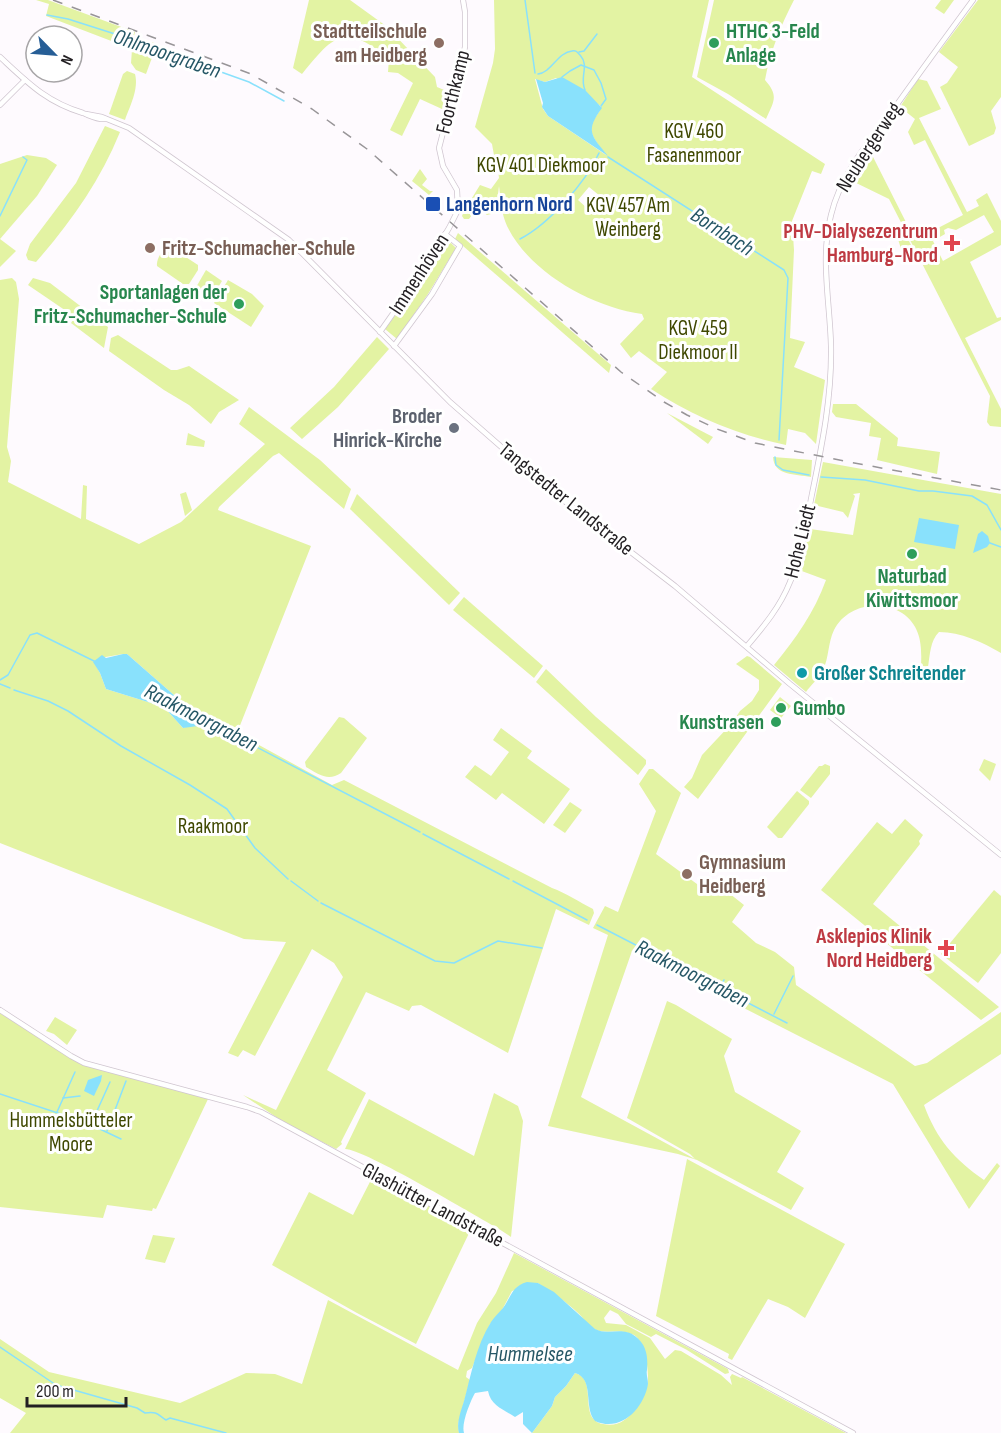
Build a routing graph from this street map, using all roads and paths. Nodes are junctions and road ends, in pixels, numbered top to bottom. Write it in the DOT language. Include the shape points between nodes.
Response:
graph roads {
  1 [pos="463,0"];
  2 [pos="973,0"];
  3 [pos="0,57"];
  4 [pos="24,78"];
  5 [pos="24,81"];
  6 [pos="30,84"];
  7 [pos="0,105"];
  8 [pos="456,215"];
  9 [pos="445,234"];
  10 [pos="380,332"];
  11 [pos="394,346"];
  12 [pos="819,459"];
  13 [pos="747,646"];
  14 [pos="1001,855"];
  15 [pos="0,1010"];
  16 [pos="853,1433"];
  1 -- 8 [label="street, Foorthkamp" via="465,47 439,148 443,166 458,193"];
  2 -- 12 [label="street, Neubergerweg" via="857,160 835,201 826,257 831,383"];
  3 -- 4 [label="street, Tangstedter Landstraße"];
  5 -- 7 [label="street"];
  6 -- 10 [label="street, Tangstedter Landstraße" via="54,102 124,127 279,232"];
  8 -- 9 [label="street, Immenhöven"];
  9 -- 10 [label="street, Immenhöven"];
  9 -- 11 [label="street, Immenhöven" via="460,246 432,294"];
  10 -- 11 [label="street, Tangstedter Landstraße"];
  11 -- 13 [label="street, Tangstedter Landstraße" via="450,402 555,493"];
  12 -- 13 [label="street, Hohe Liedt" via="790,582 776,610"];
  13 -- 14 [label="street, Tangstedter Landstraße"];
  15 -- 16 [label="street, Glashütter Landstraße" via="84,1063 261,1112"];
}
